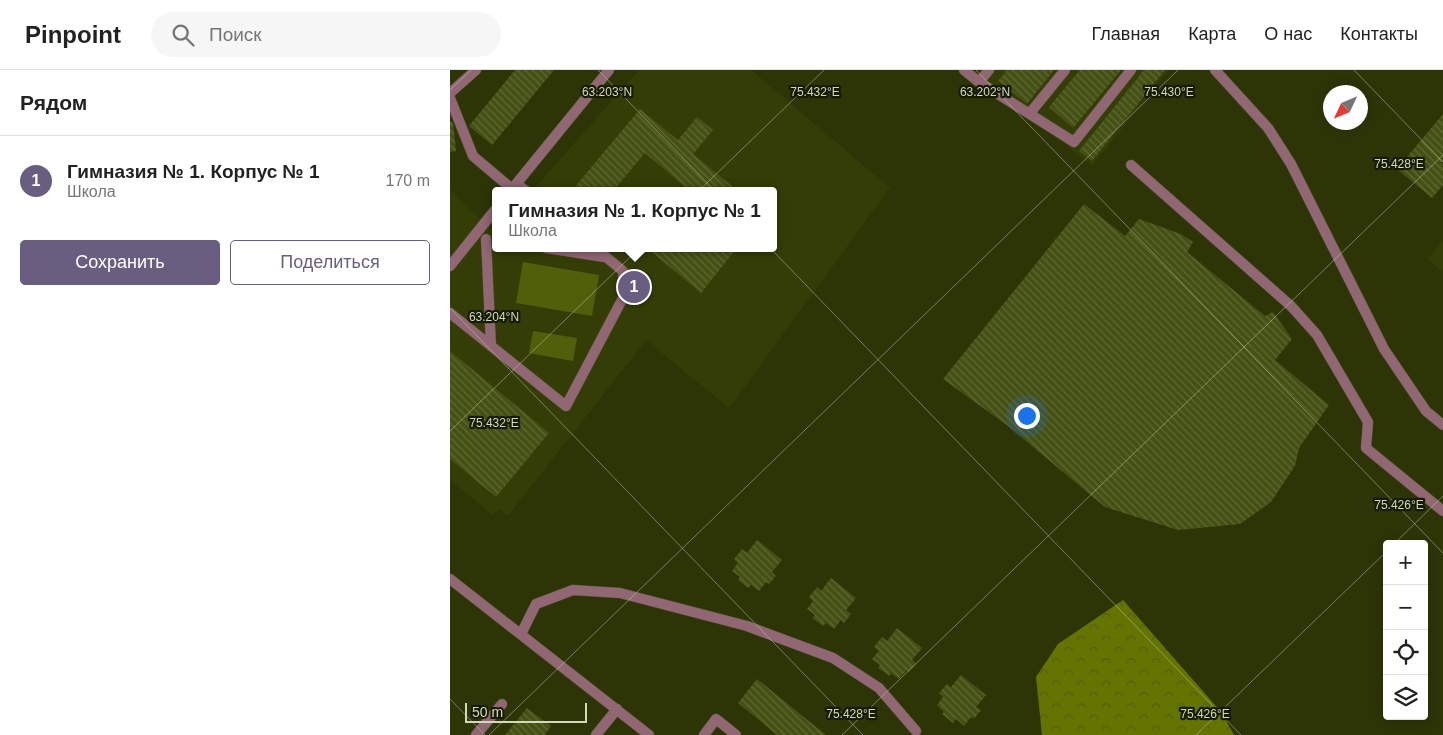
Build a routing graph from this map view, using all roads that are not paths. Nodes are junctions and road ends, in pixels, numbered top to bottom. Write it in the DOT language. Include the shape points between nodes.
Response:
graph roads {
  1 [pos="476,70"];
  2 [pos="609,70"];
  3 [pos="964,70"];
  4 [pos="989,70"];
  5 [pos="1065,70"];
  6 [pos="1131,70"];
  7 [pos="1215,70"];
  8 [pos="979,82"];
  9 [pos="450,93"];
  10 [pos="450,98"];
  11 [pos="1030,113"];
  12 [pos="1131,165"];
  13 [pos="512,187"];
  14 [pos="514,187"];
  15 [pos="492,214"];
  16 [pos="473,238"];
  17 [pos="491,240"];
  18 [pos="573,252"];
  19 [pos="600,252"];
  20 [pos="606,257"];
  21 [pos="450,266"];
  22 [pos="450,313"];
  23 [pos="491,346"];
  24 [pos="1443,425"];
  25 [pos="1443,511"];
  26 [pos="450,579"];
  27 [pos="521,634"];
  28 [pos="502,704"];
  29 [pos="616,710"];
  30 [pos="916,731"];
  31 [pos="476,735"];
  32 [pos="596,735"];
  33 [pos="649,735"];
  34 [pos="704,735"];
  35 [pos="736,735"];
  1 -- 9 [label="street"];
  2 -- 14 [label="street"];
  3 -- 8 [label="street"];
  4 -- 8 [label="street"];
  5 -- 11 [label="street"];
  6 -- 11 [label="street" via="1074,142"];
  7 -- 24 [label="street" via="1268,128 1291,164 1384,349 1426,411"];
  8 -- 11 [label="street"];
  10 -- 13 [label="street" via="473,156"];
  12 -- 25 [label="street" via="1291,306 1317,335 1368,422 1366,448"];
  15 -- 16 [label="street"];
  16 -- 17 [label="street"];
  16 -- 21 [label="street"];
  17 -- 23 [label="street"];
  18 -- 20 [label="street"];
  19 -- 20 [label="street"];
  20 -- 23 [label="street" via="623,271 624,296 566,406"];
  22 -- 23 [label="street"];
  26 -- 27 [label="street"];
  27 -- 29 [label="street"];
  27 -- 30 [label="street" via="536,604 574,590 620,593 747,626 833,658 879,688"];
  28 -- 31 [label="street"];
  29 -- 32 [label="street"];
  29 -- 33 [label="street"];
  34 -- 35 [label="street" via="716,719"];
}
